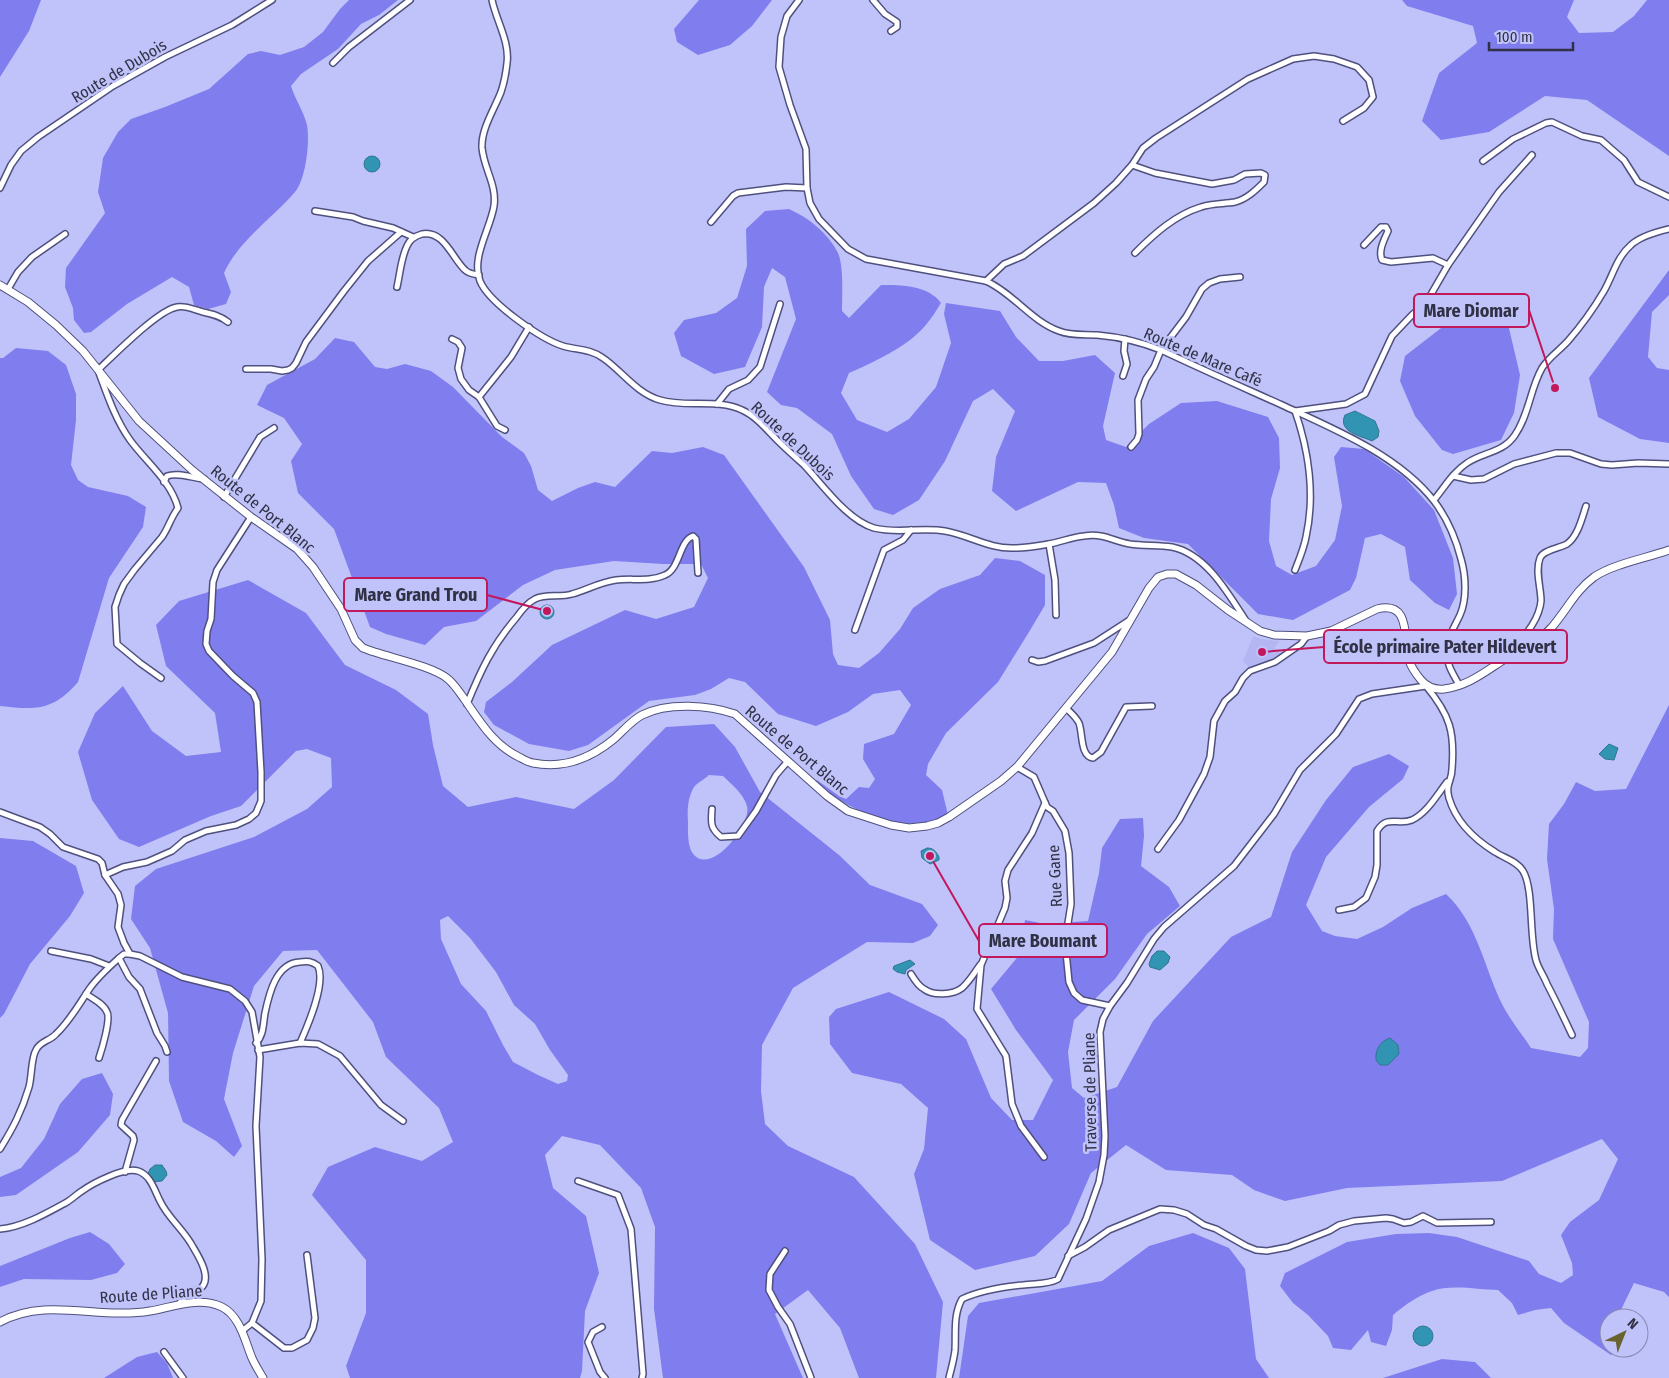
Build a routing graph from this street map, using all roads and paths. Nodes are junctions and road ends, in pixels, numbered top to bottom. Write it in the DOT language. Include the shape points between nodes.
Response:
graph roads {
  1 [pos="272,0"];
  2 [pos="410,0"];
  3 [pos="492,0"];
  4 [pos="799,0"];
  5 [pos="873,0"];
  6 [pos="891,31"];
  7 [pos="333,63"];
  8 [pos="1343,121"];
  9 [pos="1532,155"];
  10 [pos="1483,161"];
  11 [pos="1132,165"];
  12 [pos="0,188"];
  13 [pos="807,188"];
  14 [pos="1669,197"];
  15 [pos="316,211"];
  16 [pos="711,222"];
  17 [pos="1669,229"];
  18 [pos="401,232"];
  19 [pos="65,234"];
  20 [pos="414,237"];
  21 [pos="1364,245"];
  22 [pos="1135,253"];
  23 [pos="1448,265"];
  24 [pos="479,275"];
  25 [pos="1240,277"];
  26 [pos="986,280"];
  27 [pos="0,285"];
  28 [pos="396,287"];
  29 [pos="8,289"];
  30 [pos="780,304"];
  31 [pos="228,322"];
  32 [pos="528,327"];
  33 [pos="452,339"];
  34 [pos="1125,339"];
  35 [pos="1162,350"];
  36 [pos="246,369"];
  37 [pos="98,370"];
  38 [pos="1123,376"];
  39 [pos="479,397"];
  40 [pos="717,404"];
  41 [pos="1295,411"];
  42 [pos="274,428"];
  43 [pos="505,430"];
  44 [pos="1131,448"];
  45 [pos="1669,464"];
  46 [pos="1453,476"];
  47 [pos="204,479"];
  48 [pos="164,482"];
  49 [pos="224,497"];
  50 [pos="1434,500"];
  51 [pos="1586,506"];
  52 [pos="251,517"];
  53 [pos="911,530"];
  54 [pos="1049,544"];
  55 [pos="1669,550"];
  56 [pos="1295,570"];
  57 [pos="698,573"];
  58 [pos="1056,615"];
  59 [pos="1131,619"];
  60 [pos="1247,623"];
  61 [pos="856,630"];
  62 [pos="1307,636"];
  63 [pos="1505,659"];
  64 [pos="1032,660"];
  65 [pos="161,678"];
  66 [pos="1459,685"];
  67 [pos="1426,686"];
  68 [pos="467,704"];
  69 [pos="1152,706"];
  70 [pos="1066,708"];
  71 [pos="788,761"];
  72 [pos="1017,767"];
  73 [pos="1448,781"];
  74 [pos="1045,803"];
  75 [pos="712,809"];
  76 [pos="0,812"];
  77 [pos="1158,849"];
  78 [pos="105,875"];
  79 [pos="1339,910"];
  80 [pos="51,951"];
  81 [pos="130,954"];
  82 [pos="119,958"];
  83 [pos="981,965"];
  84 [pos="109,966"];
  85 [pos="910,974"];
  86 [pos="86,994"];
  87 [pos="1110,1006"];
  88 [pos="1572,1035"];
  89 [pos="256,1043"];
  90 [pos="300,1043"];
  91 [pos="258,1050"];
  92 [pos="167,1052"];
  93 [pos="99,1058"];
  94 [pos="156,1061"];
  95 [pos="403,1121"];
  96 [pos="0,1149"];
  97 [pos="1044,1157"];
  98 [pos="125,1172"];
  99 [pos="578,1182"];
  100 [pos="1491,1222"];
  101 [pos="0,1229"];
  102 [pos="785,1251"];
  103 [pos="307,1255"];
  104 [pos="1068,1256"];
  105 [pos="178,1304"];
  106 [pos="0,1322"];
  107 [pos="252,1322"];
  108 [pos="602,1327"];
  109 [pos="242,1332"];
  110 [pos="164,1352"];
  111 [pos="183,1378"];
  112 [pos="263,1378"];
  113 [pos="605,1378"];
  114 [pos="642,1378"];
  115 [pos="811,1378"];
  116 [pos="949,1378"];
  1 -- 12 [label="street, Route de Dubois" via="232,25 113,86 38,137 21,151"];
  2 -- 7 [label="street"];
  3 -- 24 [label="street" via="508,60 502,90 482,142 494,191 494,206 480,252"];
  4 -- 13 [label="street, Route de Mare Café" via="787,16 781,37 779,67 806,149"];
  5 -- 6 [label="street" via="896,22 897,27"];
  8 -- 11 [label="street" via="1364,108 1373,97 1369,80 1357,67 1334,59 1314,56 1293,59 1248,79 1156,138 1143,148"];
  9 -- 23 [label="street" via="1499,192"];
  10 -- 14 [label="street" via="1512,139 1552,122 1582,136 1601,140 1624,160 1638,182"];
  11 -- 22 [label="street" via="1155,174 1212,184 1234,180 1245,174 1265,176 1264,182 1253,192 1237,201 1202,206 1185,214 1156,232"];
  11 -- 26 [label="street" via="1094,203 1023,256 1004,264"];
  13 -- 16 [label="street" via="786,187 738,193"];
  13 -- 26 [label="street, Route de Mare Café" via="810,204 819,219 848,249 866,259"];
  15 -- 18 [label="street" via="344,214"];
  17 -- 46 [label="street" via="1642,237 1623,253 1591,312 1542,369 1527,413 1515,436 1501,450 1476,458"];
  18 -- 20 [label="street"];
  18 -- 36 [label="street" via="368,261 306,342 292,368 282,371"];
  19 -- 29 [label="street" via="32,257"];
  20 -- 24 [label="street" via="428,233 438,237 466,271"];
  20 -- 28 [label="street" via="406,247"];
  21 -- 23 [label="street" via="1384,226 1388,231 1380,256 1386,261 1433,258"];
  23 -- 41 [label="street" via="1426,303 1392,336 1365,394 1346,404"];
  24 -- 32 [label="street, Route de Dubois" via="483,287 496,302"];
  25 -- 35 [label="street" via="1220,279 1202,289 1186,318"];
  26 -- 34 [label="street, Route de Mare Café" via="1059,332"];
  27 -- 29 [label="street, Route de Port Blanc"];
  29 -- 37 [label="street, Route de Port Blanc" via="56,326"];
  30 -- 40 [label="street" via="760,367 748,380 729,390"];
  31 -- 37 [label="street" via="211,314 174,307 141,330"];
  32 -- 39 [label="street" via="511,357"];
  32 -- 40 [label="street, Route de Dubois" via="566,347 601,356 639,389 658,400"];
  33 -- 39 [label="street" via="462,348 458,368 462,379"];
  34 -- 35 [label="street, Route de Mare Café"];
  34 -- 38 [label="street" via="1127,364"];
  35 -- 41 [label="street, Route de Mare Café"];
  35 -- 44 [label="street" via="1138,400 1139,434"];
  37 -- 47 [label="street, Route de Port Blanc" via="139,421"];
  37 -- 48 [label="street" via="113,410 130,440"];
  39 -- 43 [label="street" via="497,426"];
  40 -- 53 [label="street, Route de Dubois" via="751,414 853,516 872,527"];
  41 -- 50 [label="street, Route de Mare Café" via="1367,446"];
  41 -- 56 [label="street" via="1310,487 1306,538"];
  42 -- 49 [label="street" via="260,437"];
  45 -- 46 [label="street" via="1601,464 1570,453 1556,452 1514,464 1484,479"];
  46 -- 50 [label="street"];
  47 -- 48 [label="street" via="176,474 167,476"];
  47 -- 49 [label="street, Route de Port Blanc"];
  48 -- 65 [label="street" via="178,508 167,530 124,584 115,607 117,644"];
  49 -- 52 [label="street, Route de Port Blanc"];
  50 -- 66 [label="street, Route de Mare Café" via="1444,515 1462,559 1464,600 1447,643 1450,668"];
  51 -- 63 [label="street" via="1568,543 1540,558 1541,603 1534,624"];
  52 -- 68 [label="street, Route de Port Blanc" via="297,550 313,567 341,609 355,640 363,648 447,678"];
  52 -- 78 [label="street" via="212,582 211,619 206,644 232,676 253,693 257,702 261,772 256,813 236,826 206,831 147,862"];
  53 -- 54 [label="street, Route de Dubois" via="942,530 998,547"];
  53 -- 61 [label="street" via="903,540 884,550"];
  54 -- 58 [label="street"];
  54 -- 60 [label="street, Route de Dubois" via="1102,535 1128,544 1185,551 1196,557 1213,575"];
  55 -- 63 [label="street" via="1610,568 1594,577 1542,637"];
  57 -- 68 [label="street" via="696,539 691,536 673,568 664,576 600,583 561,597 540,596 524,607 492,649"];
  59 -- 60 [label="street, Route de Port Blanc" via="1158,576 1176,574"];
  59 -- 64 [label="street" via="1094,643 1045,661"];
  59 -- 70 [label="street, Route de Port Blanc" via="1112,652"];
  60 -- 62 [label="street, Route de Port Blanc" via="1274,635"];
  62 -- 67 [label="street, Route de Port Blanc" via="1331,630 1377,608 1393,608 1404,622 1409,660"];
  62 -- 77 [label="street" via="1301,644 1274,662 1250,670 1226,701 1214,722 1210,757 1204,774 1179,820"];
  63 -- 66 [label="street"];
  66 -- 67 [label="street" via="1444,689"];
  67 -- 73 [label="street" via="1441,704 1453,740 1452,772"];
  67 -- 87 [label="street, Traverse de Pliane" via="1359,699 1336,734 1300,770 1274,814 1234,866 1164,927"];
  68 -- 71 [label="street, Route de Port Blanc" via="487,732 507,751 532,763 564,764 586,757 612,740 640,715 674,706 718,708 735,714"];
  69 -- 70 [label="street" via="1126,707 1101,752 1094,758 1085,753 1078,722"];
  70 -- 72 [label="street, Route de Port Blanc"];
  71 -- 72 [label="street, Route de Port Blanc" via="848,811 909,828 933,825 949,817"];
  71 -- 75 [label="street" via="738,836 721,837 714,831"];
  72 -- 74 [label="street, Rue Gane" via="1034,777"];
  73 -- 79 [label="street" via="1423,813 1412,820 1382,823 1376,831 1375,877 1366,898 1354,907"];
  73 -- 88 [label="street" via="1449,799 1463,826 1522,870 1528,882 1536,961"];
  74 -- 83 [label="street" via="1032,833 1008,870 1005,908"];
  74 -- 87 [label="street, Rue Gane" via="1065,831 1069,853 1071,904 1065,942 1069,982 1082,1000"];
  76 -- 78 [label="street" via="40,827 62,847 98,859"];
  78 -- 81 [label="street" via="118,894 121,906 118,926"];
  80 -- 84 [label="street"];
  81 -- 82 [label="street"];
  81 -- 89 [label="street" via="182,977 230,989 245,1001 252,1012"];
  82 -- 84 [label="street"];
  82 -- 92 [label="street" via="140,989"];
  83 -- 85 [label="street" via="955,992 930,993"];
  83 -- 97 [label="street" via="977,1009 1006,1056 1012,1104 1021,1126"];
  84 -- 86 [label="street"];
  86 -- 93 [label="street" via="108,1014"];
  86 -- 96 [label="street" via="65,1026 37,1047 20,1116"];
  87 -- 104 [label="street, Traverse de Pliane" via="1100,1032 1105,1136 1099,1182"];
  89 -- 90 [label="street" via="262,1034 277,976 292,963 311,962 318,966 321,977"];
  89 -- 91 [label="street"];
  90 -- 91 [label="street"];
  90 -- 95 [label="street" via="318,1044 340,1056 381,1105"];
  91 -- 107 [label="street" via="256,1126 261,1301"];
  94 -- 98 [label="street" via="122,1120 121,1125 134,1140"];
  98 -- 101 [label="street" via="98,1181 68,1202 24,1223"];
  98 -- 105 [label="street" via="138,1171 147,1178 202,1262 204,1284"];
  99 -- 114 [label="street" via="618,1195 631,1229"];
  100 -- 104 [label="street" via="1437,1223 1424,1216 1404,1223 1386,1218 1354,1222 1339,1225 1288,1247 1267,1251 1246,1246 1187,1214 1160,1209 1109,1230"];
  102 -- 115 [label="street" via="770,1274 770,1290 790,1324"];
  103 -- 107 [label="street" via="315,1318 307,1340 288,1350"];
  104 -- 116 [label="street, Traverse de Pliane" via="1058,1279 1050,1284 1026,1284 962,1299 956,1318"];
  105 -- 106 [label="street, Route de Pliane" via="128,1313 44,1310"];
  105 -- 109 [label="street, Route de Pliane" via="221,1307 233,1317"];
  107 -- 109 [label="street"];
  108 -- 113 [label="street" via="593,1332 588,1342"];
  109 -- 112 [label="street, Route de Pliane"];
  110 -- 111 [label="street"];
}
